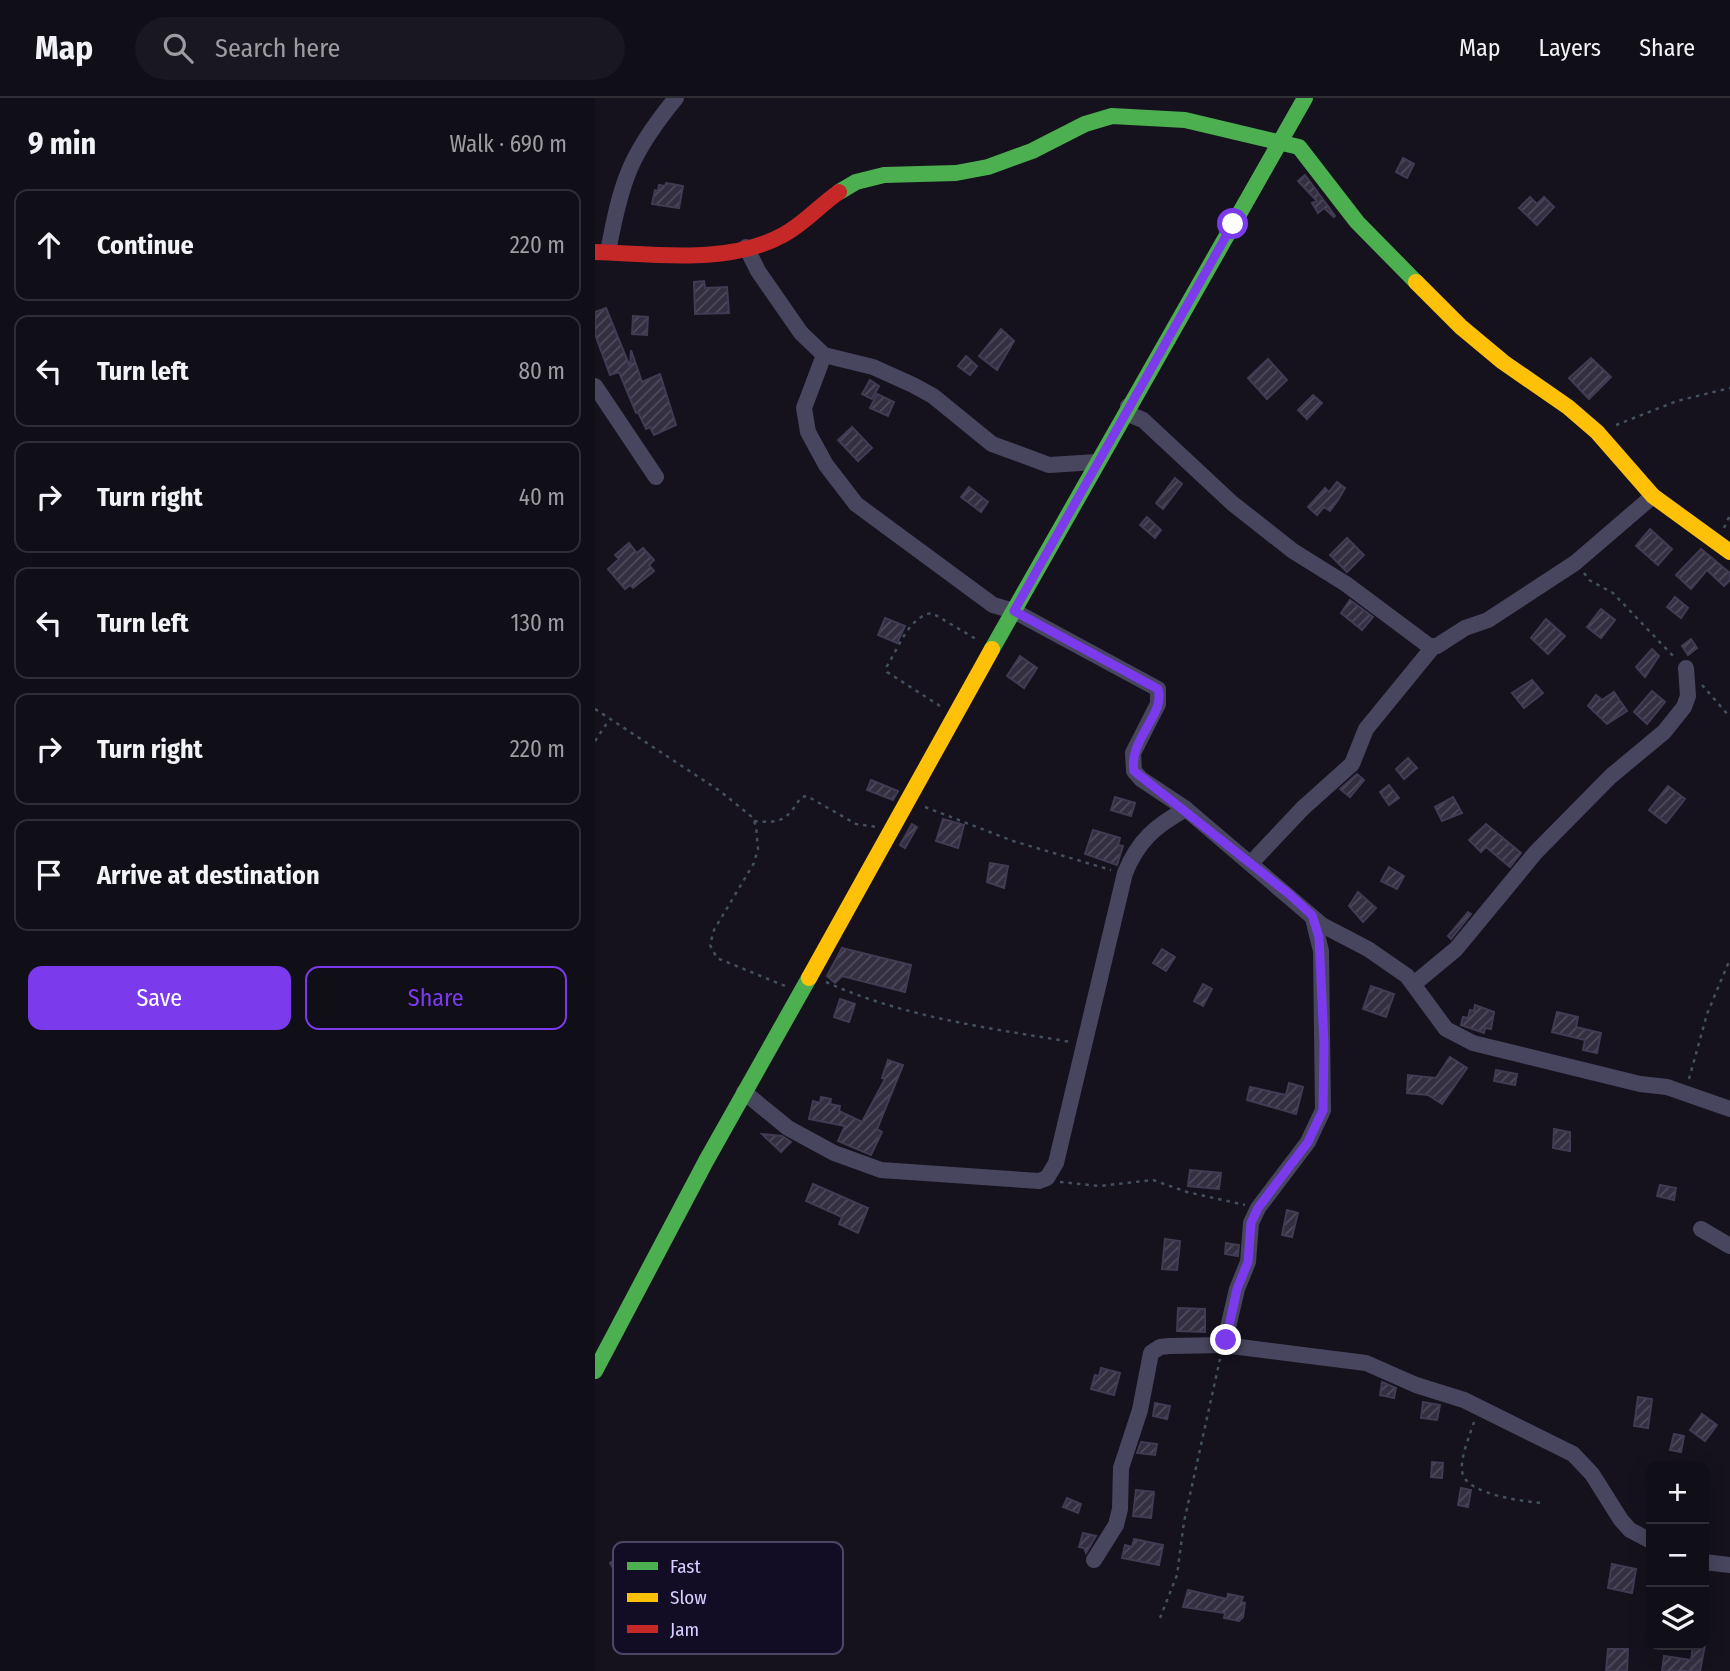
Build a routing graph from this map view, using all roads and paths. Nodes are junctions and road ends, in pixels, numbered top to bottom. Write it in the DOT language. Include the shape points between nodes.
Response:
graph roads {
  1 [pos="676,98"];
  2 [pos="1305,98"];
  3 [pos="1279,140"];
  4 [pos="746,247"];
  5 [pos="602,252"];
  6 [pos="824,355"];
  7 [pos="595,386"];
  8 [pos="1730,388"];
  9 [pos="1128,406"];
  10 [pos="1597,432"];
  11 [pos="1097,462"];
  12 [pos="656,477"];
  13 [pos="1654,496"];
  14 [pos="1730,552"];
  15 [pos="1575,563"];
  16 [pos="1014,611"];
  17 [pos="995,645"];
  18 [pos="1433,647"];
  19 [pos="1686,668"];
  20 [pos="595,709"];
  21 [pos="955,715"];
  22 [pos="1730,717"];
  23 [pos="609,719"];
  24 [pos="595,741"];
  25 [pos="908,802"];
  26 [pos="1185,809"];
  27 [pos="754,821"];
  28 [pos="893,830"];
  29 [pos="1251,863"];
  30 [pos="1125,873"];
  31 [pos="1312,915"];
  32 [pos="1730,959"];
  33 [pos="811,975"];
  34 [pos="1415,983"];
  35 [pos="801,992"];
  36 [pos="1084,1045"];
  37 [pos="1686,1092"];
  38 [pos="744,1093"];
  39 [pos="1730,1109"];
  40 [pos="1047,1178"];
  41 [pos="1258,1208"];
  42 [pos="1701,1229"];
  43 [pos="1730,1246"];
  44 [pos="1224,1345"];
  45 [pos="595,1371"];
  46 [pos="1479,1409"];
  47 [pos="1544,1503"];
  48 [pos="1646,1538"];
  49 [pos="1094,1560"];
  50 [pos="1709,1563"];
  51 [pos="1730,1565"];
  52 [pos="1160,1618"];
  1 -- 5 [label="street" via="640,143"];
  2 -- 3 [label="street"];
  3 -- 4 [label="street" via="1145,115 1105,116 1008,162 947,174 888,173 856,182 788,232"];
  3 -- 9 [label="street"];
  3 -- 10 [label="street" via="1309,156 1357,222 1461,327"];
  4 -- 5 [label="street" via="674,254"];
  4 -- 6 [label="street" via="801,333"];
  6 -- 11 [label="street" via="873,367 913,385 992,444 1049,465"];
  6 -- 16 [label="street" via="804,408 808,432 825,465 856,504 993,605"];
  7 -- 12 [label="street"];
  8 -- 10 [label="path" via="1677,401"];
  9 -- 11 [label="street"];
  9 -- 18 [label="street" via="1131,415 1143,420 1232,503 1417,640"];
  10 -- 13 [label="street"];
  11 -- 16 [label="street"];
  13 -- 14 [label="street"];
  13 -- 15 [label="street"];
  15 -- 18 [label="street" via="1487,620"];
  15 -- 19 [label="path" via="1590,580 1613,593"];
  16 -- 17 [label="street"];
  16 -- 26 [label="street" via="1158,689 1158,704 1133,753 1134,771"];
  17 -- 21 [label="street"];
  17 -- 21 [label="path" via="964,635 932,613 924,614 887,666 887,672 917,694"];
  18 -- 29 [label="street" via="1366,729 1352,764"];
  19 -- 22 [label="path"];
  19 -- 34 [label="street" via="1688,696 1664,732 1611,776 1536,852 1456,949"];
  20 -- 23 [label="path"];
  21 -- 25 [label="street"];
  23 -- 24 [label="path"];
  23 -- 27 [label="path" via="720,791"];
  25 -- 28 [label="street"];
  25 -- 30 [label="path" via="1013,841"];
  26 -- 29 [label="street"];
  26 -- 30 [label="street" via="1150,832"];
  27 -- 28 [label="path" via="780,820 807,796 856,824"];
  27 -- 35 [label="path" via="759,837 754,863 714,930 712,953"];
  28 -- 33 [label="street"];
  29 -- 31 [label="street"];
  30 -- 36 [label="street"];
  31 -- 34 [label="street"];
  31 -- 41 [label="street" via="1321,951 1323,1110 1308,1142"];
  32 -- 37 [label="path" via="1707,1014"];
  33 -- 35 [label="street"];
  33 -- 36 [label="path" via="859,997 903,1009"];
  34 -- 37 [label="street" via="1446,1029 1473,1043"];
  35 -- 38 [label="street"];
  36 -- 40 [label="street" via="1056,1163"];
  37 -- 39 [label="street"];
  38 -- 40 [label="street" via="788,1128 834,1153 881,1170 1030,1181"];
  38 -- 45 [label="street"];
  40 -- 41 [label="path" via="1099,1186 1153,1180"];
  41 -- 44 [label="street"];
  42 -- 43 [label="street"];
  44 -- 46 [label="street" via="1366,1363"];
  44 -- 49 [label="street" via="1169,1346 1151,1353 1133,1436 1121,1468 1121,1510 1111,1539"];
  44 -- 52 [label="path" via="1184,1522 1177,1576"];
  46 -- 47 [label="path" via="1462,1474 1467,1481 1509,1499"];
  46 -- 48 [label="street" via="1573,1454 1592,1474 1621,1520"];
  50 -- 51 [label="street"];
}
